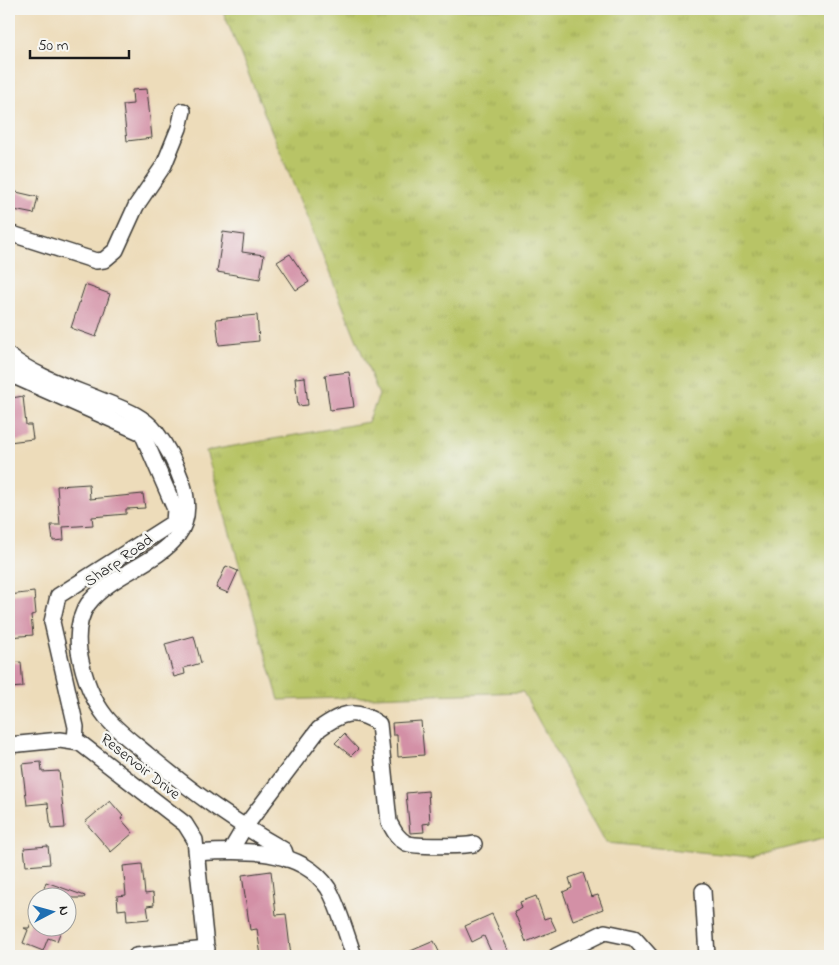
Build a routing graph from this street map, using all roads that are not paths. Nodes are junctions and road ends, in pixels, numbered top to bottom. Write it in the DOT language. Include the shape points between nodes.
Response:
graph roads {
  1 [pos="183,111"];
  2 [pos="9,233"];
  3 [pos="9,356"];
  4 [pos="9,374"];
  5 [pos="75,741"];
  6 [pos="9,745"];
  7 [pos="244,828"];
  8 [pos="474,844"];
  9 [pos="231,850"];
  10 [pos="197,853"];
  11 [pos="287,859"];
  12 [pos="703,891"];
  13 [pos="207,952"];
  14 [pos="136,956"];
  15 [pos="354,956"];
  16 [pos="556,956"];
  17 [pos="650,956"];
  18 [pos="707,956"];
  1 -- 2 [label="street" via="164,165 136,206 116,250 104,260 96,261"];
  3 -- 7 [label="street, Sharp Road" via="25,369 134,413 155,431 176,467 188,499 177,538 168,548 101,591 88,605 77,636 81,658 88,684 107,718 201,799"];
  4 -- 5 [label="street" via="142,433 175,509 174,522 58,596 52,622 76,727"];
  5 -- 6 [label="street, Reservoir Drive"];
  5 -- 10 [label="street, Reservoir Drive" via="89,748 185,824"];
  7 -- 8 [label="street" via="319,729 335,717 354,713 366,715 379,724 389,822 396,836 408,845"];
  7 -- 9 [label="street"];
  7 -- 11 [label="street, Sharp Road" via="284,850"];
  9 -- 10 [label="street"];
  9 -- 11 [label="street"];
  10 -- 13 [label="street, Reservoir Drive"];
  11 -- 15 [label="street" via="318,875 330,890"];
  12 -- 18 [label="street"];
  13 -- 14 [label="street"];
  16 -- 17 [label="street" via="606,932 634,938"];
}
